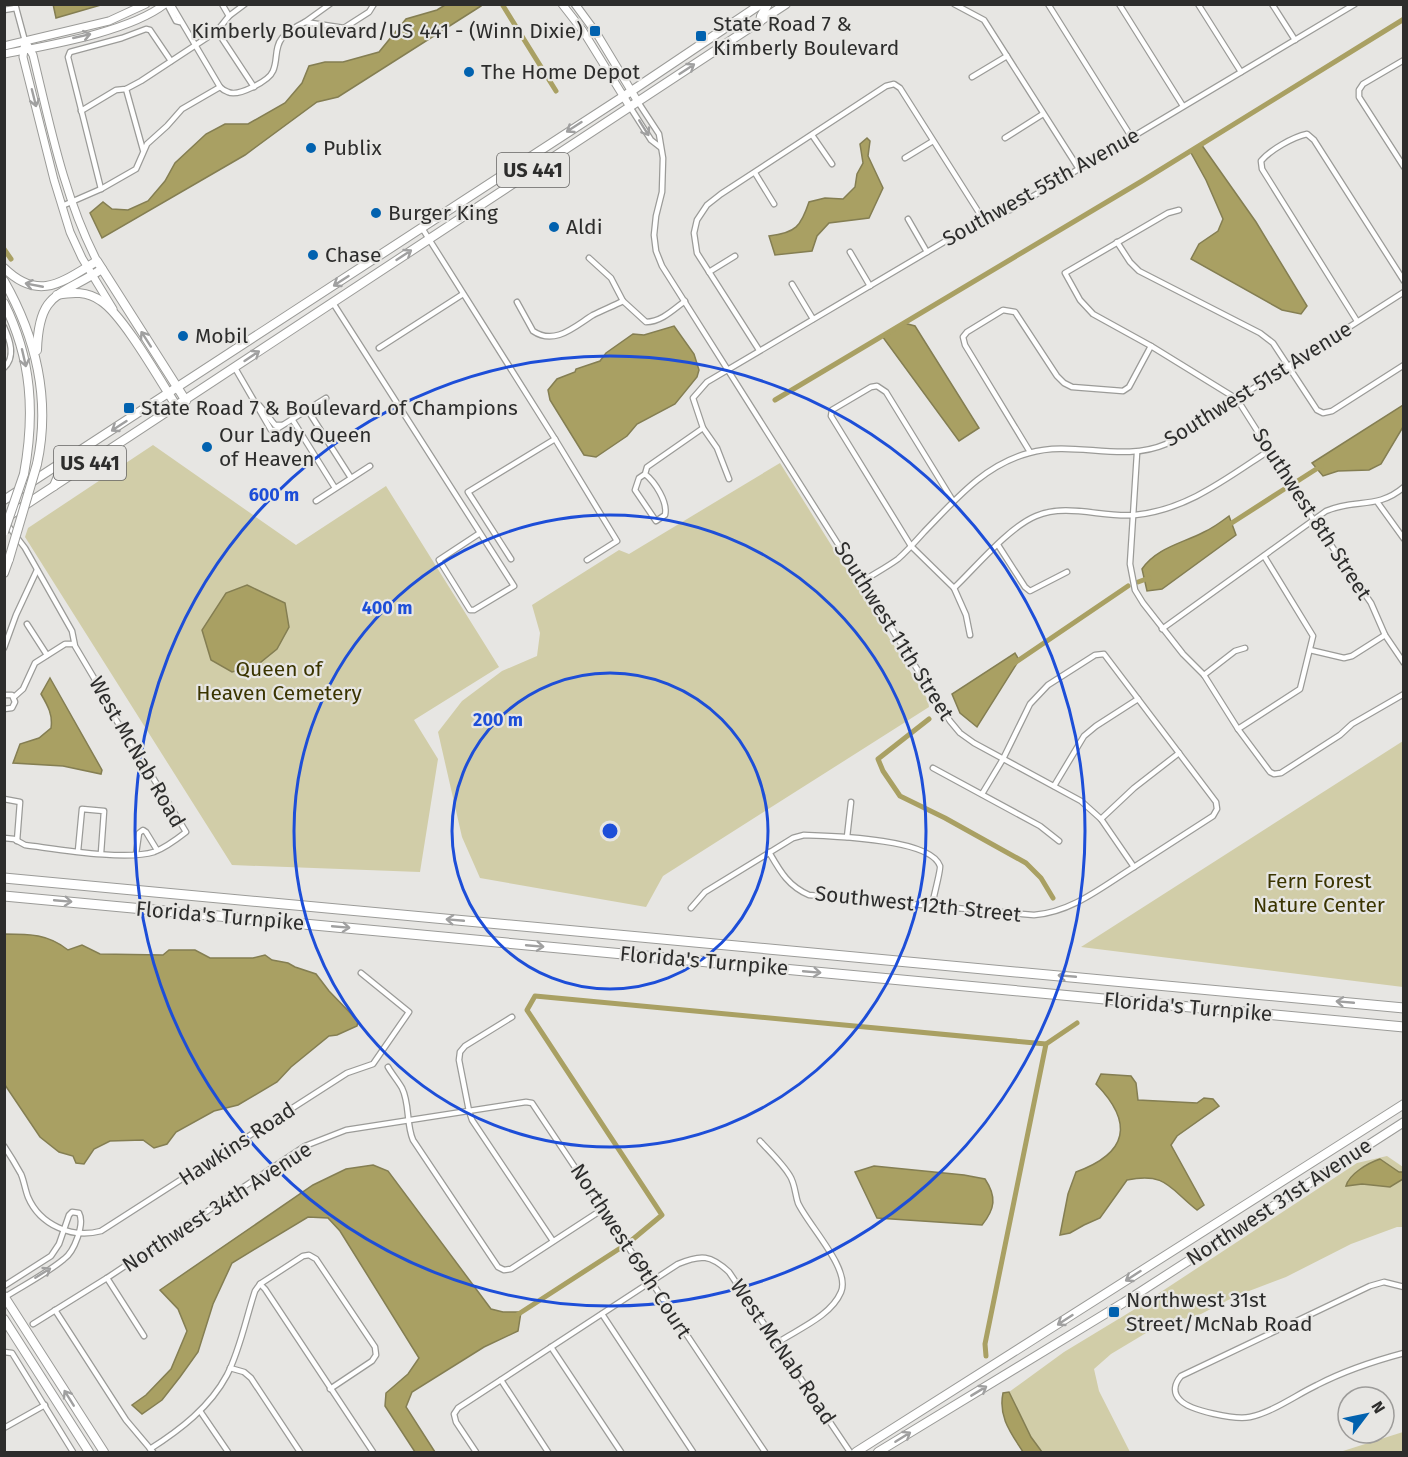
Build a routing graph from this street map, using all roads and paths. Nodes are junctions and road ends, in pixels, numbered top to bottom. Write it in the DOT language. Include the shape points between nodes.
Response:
graph roads {
  1 [pos="146,4"];
  2 [pos="168,4"];
  3 [pos="222,4"];
  4 [pos="245,4"];
  5 [pos="330,4"];
  6 [pos="375,4"];
  7 [pos="562,4"];
  8 [pos="575,4"];
  9 [pos="761,4"];
  10 [pos="768,4"];
  11 [pos="786,4"];
  12 [pos="1048,4"];
  13 [pos="1119,4"];
  14 [pos="1198,4"];
  15 [pos="1272,4"];
  16 [pos="1355,4"];
  17 [pos="956,5"];
  18 [pos="15,6"];
  19 [pos="1345,7"];
  20 [pos="4,10"];
  21 [pos="229,16"];
  22 [pos="305,22"];
  23 [pos="760,22"];
  24 [pos="218,31"];
  25 [pos="25,40"];
  26 [pos="1295,40"];
  27 [pos="4,46"];
  28 [pos="195,46"];
  29 [pos="27,49"];
  30 [pos="4,54"];
  31 [pos="1007,56"];
  32 [pos="1404,60"];
  33 [pos="171,61"];
  34 [pos="1241,72"];
  35 [pos="972,77"];
  36 [pos="220,87"];
  37 [pos="254,87"];
  38 [pos="126,89"];
  39 [pos="631,91"];
  40 [pos="624,96"];
  41 [pos="638,102"];
  42 [pos="1183,105"];
  43 [pos="630,106"];
  44 [pos="81,111"];
  45 [pos="1043,114"];
  46 [pos="812,135"];
  47 [pos="1005,138"];
  48 [pos="1132,138"];
  49 [pos="933,141"];
  50 [pos="660,147"];
  51 [pos="143,150"];
  52 [pos="905,158"];
  53 [pos="832,164"];
  54 [pos="1404,167"];
  55 [pos="1079,170"];
  56 [pos="755,173"];
  57 [pos="101,189"];
  58 [pos="70,202"];
  59 [pos="774,204"];
  60 [pos="62,206"];
  61 [pos="1179,210"];
  62 [pos="908,219"];
  63 [pos="983,219"];
  64 [pos="422,228"];
  65 [pos="429,239"];
  66 [pos="1117,242"];
  67 [pos="850,252"];
  68 [pos="927,252"];
  69 [pos="735,255"];
  70 [pos="589,258"];
  71 [pos="97,261"];
  72 [pos="87,267"];
  73 [pos="4,268"];
  74 [pos="102,269"];
  75 [pos="709,272"];
  76 [pos="92,275"];
  77 [pos="4,281"];
  78 [pos="1404,281"];
  79 [pos="792,284"];
  80 [pos="870,286"];
  81 [pos="1404,292"];
  82 [pos="463,294"];
  83 [pos="57,295"];
  84 [pos="623,301"];
  85 [pos="517,302"];
  86 [pos="684,302"];
  87 [pos="4,303"];
  88 [pos="333,303"];
  89 [pos="117,315"];
  90 [pos="813,319"];
  91 [pos="1357,321"];
  92 [pos="4,327"];
  93 [pos="1151,346"];
  94 [pos="379,348"];
  95 [pos="759,350"];
  96 [pos="36,358"];
  97 [pos="1404,365"];
  98 [pos="1289,366"];
  99 [pos="4,368"];
  100 [pos="235,368"];
  101 [pos="727,369"];
  102 [pos="178,388"];
  103 [pos="169,394"];
  104 [pos="326,398"];
  105 [pos="1237,399"];
  106 [pos="186,400"];
  107 [pos="177,407"];
  108 [pos="307,409"];
  109 [pos="292,419"];
  110 [pos="703,428"];
  111 [pos="555,439"];
  112 [pos="93,443"];
  113 [pos="1270,450"];
  114 [pos="1030,452"];
  115 [pos="1137,453"];
  116 [pos="370,466"];
  117 [pos="645,474"];
  118 [pos="351,478"];
  119 [pos="729,479"];
  120 [pos="54,486"];
  121 [pos="1404,487"];
  122 [pos="335,488"];
  123 [pos="4,500"];
  124 [pos="316,501"];
  125 [pos="953,501"];
  126 [pos="1377,503"];
  127 [pos="1134,515"];
  128 [pos="1313,519"];
  129 [pos="4,520"];
  130 [pos="4,532"];
  131 [pos="480,533"];
  132 [pos="1404,539"];
  133 [pos="998,545"];
  134 [pos="911,546"];
  135 [pos="1263,556"];
  136 [pos="511,559"];
  137 [pos="586,560"];
  138 [pos="37,570"];
  139 [pos="1067,572"];
  140 [pos="4,573"];
  141 [pos="863,581"];
  142 [pos="954,588"];
  143 [pos="27,624"];
  144 [pos="1162,629"];
  145 [pos="970,634"];
  146 [pos="1386,635"];
  147 [pos="74,644"];
  148 [pos="4,648"];
  149 [pos="1245,648"];
  150 [pos="1310,650"];
  151 [pos="47,656"];
  152 [pos="1404,663"];
  153 [pos="1204,675"];
  154 [pos="1404,694"];
  155 [pos="4,695"];
  156 [pos="14,697"];
  157 [pos="1138,699"];
  158 [pos="7,709"];
  159 [pos="5,715"];
  160 [pos="1238,729"];
  161 [pos="1179,753"];
  162 [pos="1003,759"];
  163 [pos="933,768"];
  164 [pos="1054,786"];
  165 [pos="982,795"];
  166 [pos="4,799"];
  167 [pos="850,802"];
  168 [pos="1101,819"];
  169 [pos="847,837"];
  170 [pos="4,838"];
  171 [pos="17,841"];
  172 [pos="1059,841"];
  173 [pos="157,850"];
  174 [pos="78,851"];
  175 [pos="769,852"];
  176 [pos="101,853"];
  177 [pos="136,854"];
  178 [pos="1134,867"];
  179 [pos="4,878"];
  180 [pos="4,896"];
  181 [pos="932,906"];
  182 [pos="691,908"];
  183 [pos="361,973"];
  184 [pos="1404,1008"];
  185 [pos="512,1017"];
  186 [pos="1404,1027"];
  187 [pos="388,1067"];
  188 [pos="1404,1104"];
  189 [pos="469,1111"];
  190 [pos="409,1119"];
  191 [pos="1404,1122"];
  192 [pos="760,1141"];
  193 [pos="4,1146"];
  194 [pos="1260,1195"];
  195 [pos="1268,1208"];
  196 [pos="603,1209"];
  197 [pos="65,1231"];
  198 [pos="79,1234"];
  199 [pos="553,1241"];
  200 [pos="107,1278"];
  201 [pos="650,1281"];
  202 [pos="260,1284"];
  203 [pos="4,1286"];
  204 [pos="1404,1287"];
  205 [pos="5,1296"];
  206 [pos="55,1310"];
  207 [pos="602,1314"];
  208 [pos="4,1319"];
  209 [pos="33,1324"];
  210 [pos="144,1336"];
  211 [pos="777,1343"];
  212 [pos="551,1347"];
  213 [pos="5,1351"];
  214 [pos="1404,1353"];
  215 [pos="230,1368"];
  216 [pos="501,1380"];
  217 [pos="330,1389"];
  218 [pos="45,1405"];
  219 [pos="200,1411"];
  220 [pos="4,1428"];
  221 [pos="97,1451"];
  222 [pos="152,1451"];
  223 [pos="73,1452"];
  224 [pos="228,1452"];
  225 [pos="300,1452"];
  226 [pos="373,1452"];
  227 [pos="476,1452"];
  228 [pos="548,1452"];
  229 [pos="621,1452"];
  230 [pos="693,1452"];
  231 [pos="765,1452"];
  232 [pos="850,1452"];
  233 [pos="856,1452"];
  234 [pos="878,1452"];
  1 -- 25 [label="street" via="109,21"];
  2 -- 28 [label="street"];
  29 -- 2 [label="street, one-way" via="111,29"];
  3 -- 21 [label="street"];
  4 -- 21 [label="street"];
  5 -- 22 [label="street"];
  6 -- 22 [label="street" via="344,28"];
  7 -- 40 [label="street" via="584,31"];
  8 -- 39 [label="street"];
  9 -- 39 [label="main road, US 441"];
  10 -- 23 [label="main road"];
  11 -- 23 [label="main road, US 441"];
  12 -- 48 [label="street"];
  13 -- 42 [label="street"];
  14 -- 34 [label="street"];
  15 -- 26 [label="street"];
  16 -- 19 [label="street, Southwest 55th Avenue"];
  17 -- 31 [label="street" via="984,20"];
  18 -- 20 [label="street"];
  18 -- 25 [label="street"];
  19 -- 26 [label="street, Southwest 55th Avenue"];
  21 -- 24 [label="street"];
  22 -- 37 [label="street" via="281,39 274,69"];
  41 -- 23 [label="main road, US 441, one-way"];
  24 -- 28 [label="street"];
  24 -- 37 [label="street"];
  25 -- 27 [label="street"];
  25 -- 29 [label="street"];
  26 -- 34 [label="street, Southwest 55th Avenue"];
  28 -- 33 [label="street"];
  28 -- 36 [label="street"];
  29 -- 30 [label="street"];
  29 -- 58 [label="street" via="33,55"];
  29 -- 60 [label="street, one-way" via="23,57"];
  31 -- 35 [label="street"];
  31 -- 45 [label="street"];
  32 -- 54 [label="street" via="1359,90 1359,97"];
  33 -- 38 [label="street"];
  33 -- 44 [label="street" via="146,29 74,50 68,57"];
  34 -- 42 [label="street, Southwest 55th Avenue"];
  36 -- 37 [label="street" via="228,93"];
  36 -- 51 [label="street" via="182,109"];
  38 -- 44 [label="street" via="117,90"];
  38 -- 51 [label="street"];
  39 -- 40 [label="main road, US 441"];
  39 -- 41 [label="street"];
  40 -- 43 [label="street"];
  40 -- 64 [label="main road, US 441, one-way"];
  41 -- 43 [label="main road, US 441"];
  41 -- 50 [label="street" via="659,134"];
  42 -- 48 [label="street, Southwest 55th Avenue"];
  43 -- 50 [label="street, one-way" via="651,140"];
  43 -- 65 [label="main road, US 441"];
  44 -- 57 [label="street"];
  45 -- 47 [label="street"];
  45 -- 55 [label="street"];
  46 -- 49 [label="street" via="894,84"];
  46 -- 53 [label="street"];
  46 -- 56 [label="street"];
  48 -- 55 [label="street, Southwest 55th Avenue"];
  49 -- 52 [label="street"];
  49 -- 63 [label="street"];
  50 -- 86 [label="street, Southwest 11th Street" via="663,178 654,236 656,251"];
  51 -- 57 [label="street" via="136,169"];
  55 -- 63 [label="street, Southwest 55th Avenue" via="1010,210"];
  56 -- 59 [label="street"];
  56 -- 75 [label="street" via="707,205 697,220 697,253"];
  57 -- 58 [label="street"];
  58 -- 60 [label="street"];
  58 -- 71 [label="street"];
  60 -- 72 [label="street"];
  61 -- 66 [label="street"];
  62 -- 68 [label="street"];
  63 -- 68 [label="street, Southwest 55th Avenue"];
  64 -- 65 [label="street"];
  64 -- 102 [label="main road, US 441, one-way"];
  65 -- 82 [label="street"];
  88 -- 65 [label="main road, US 441, one-way"];
  66 -- 93 [label="street, Southwest 8th Street" via="1065,273 1093,314"];
  66 -- 98 [label="street" via="1139,271 1267,338"];
  67 -- 80 [label="street"];
  68 -- 80 [label="street, Southwest 55th Avenue"];
  69 -- 75 [label="street"];
  70 -- 84 [label="street" via="611,278"];
  71 -- 72 [label="main road"];
  71 -- 74 [label="main road"];
  72 -- 73 [label="main road, one-way" via="46,287 26,284"];
  72 -- 76 [label="street"];
  74 -- 76 [label="main road"];
  102 -- 74 [label="main road, one-way"];
  75 -- 95 [label="street"];
  76 -- 83 [label="main road"];
  76 -- 89 [label="street"];
  77 -- 96 [label="main road" via="26,324"];
  78 -- 91 [label="street" via="1314,140 1307,134 1300,135 1266,156 1261,161 1262,169"];
  79 -- 90 [label="street"];
  80 -- 90 [label="street, Southwest 55th Avenue"];
  81 -- 91 [label="street, Southwest 51st Avenue"];
  82 -- 94 [label="street"];
  82 -- 111 [label="street"];
  83 -- 89 [label="main road" via="87,294"];
  83 -- 96 [label="main road" via="41,315"];
  84 -- 85 [label="street" via="569,332 547,336 533,331"];
  84 -- 86 [label="street" via="646,322 661,319"];
  86 -- 101 [label="street, Southwest 11th Street"];
  87 -- 130 [label="main road, one-way, bridge" via="25,360 32,411 24,474"];
  100 -- 88 [label="main road, US 441, one-way"];
  88 -- 131 [label="street"];
  89 -- 103 [label="main road"];
  90 -- 95 [label="street, Southwest 55th Avenue"];
  91 -- 98 [label="street, Southwest 51st Avenue"];
  92 -- 99 [label="street" via="11,350 10,364"];
  93 -- 105 [label="street, Southwest 8th Street"];
  93 -- 114 [label="street" via="1123,391 1072,387 1057,376 1010,310 1003,310 967,332 963,337 965,345"];
  95 -- 101 [label="street, Southwest 55th Avenue"];
  96 -- 140 [label="main road, bridge" via="43,411 42,441"];
  97 -- 98 [label="street" via="1323,413 1317,410"];
  98 -- 105 [label="street, Southwest 51st Avenue"];
  100 -- 106 [label="main road, US 441"];
  100 -- 109 [label="street" via="271,430"];
  101 -- 110 [label="street" via="702,386 693,398"];
  101 -- 141 [label="street, Southwest 11th Street"];
  102 -- 103 [label="main road, US 441"];
  102 -- 106 [label="main road"];
  103 -- 107 [label="main road"];
  103 -- 112 [label="main road, US 441, one-way"];
  104 -- 108 [label="street"];
  105 -- 113 [label="street, Southwest 8th Street"];
  105 -- 115 [label="street, Southwest 51st Avenue" via="1166,444"];
  106 -- 107 [label="main road, US 441"];
  107 -- 120 [label="main road, US 441"];
  108 -- 109 [label="street"];
  108 -- 118 [label="street"];
  109 -- 122 [label="street"];
  110 -- 117 [label="street" via="647,467"];
  110 -- 119 [label="street" via="717,448"];
  111 -- 136 [label="street" via="468,492"];
  111 -- 137 [label="street" via="617,541"];
  112 -- 120 [label="main road" via="59,474"];
  112 -- 123 [label="main road, US 441"];
  113 -- 127 [label="street" via="1183,504"];
  113 -- 128 [label="street, Southwest 8th Street"];
  114 -- 115 [label="street, Southwest 51st Avenue" via="1068,449"];
  114 -- 125 [label="street, Southwest 51st Avenue" via="986,472"];
  115 -- 127 [label="street"];
  116 -- 118 [label="street"];
  117 -- 117 [label="street" via="655,485 666,510 656,521 635,490"];
  118 -- 122 [label="street"];
  120 -- 129 [label="main road, US 441"];
  121 -- 126 [label="street"];
  122 -- 124 [label="street"];
  125 -- 134 [label="street, Southwest 51st Avenue"];
  125 -- 134 [label="street" via="886,392 877,386 832,410 831,416"];
  126 -- 128 [label="street" via="1338,506"];
  126 -- 132 [label="street"];
  127 -- 133 [label="street" via="1060,511 1037,515"];
  127 -- 144 [label="street" via="1130,564 1136,590"];
  128 -- 135 [label="street"];
  128 -- 146 [label="street, Southwest 8th Street" via="1371,603"];
  129 -- 138 [label="street, West McNab Road"];
  131 -- 131 [label="street" via="439,560 470,610 514,586"];
  133 -- 139 [label="street" via="1030,591"];
  133 -- 142 [label="street"];
  134 -- 141 [label="street, Southwest 51st Avenue"];
  134 -- 142 [label="street"];
  135 -- 144 [label="street"];
  135 -- 150 [label="street" via="1313,636"];
  138 -- 147 [label="street, West McNab Road" via="72,631"];
  138 -- 148 [label="street"];
  141 -- 162 [label="street, Southwest 11th Street" via="950,721 960,733"];
  142 -- 145 [label="street"];
  143 -- 151 [label="street"];
  144 -- 153 [label="street"];
  146 -- 150 [label="street" via="1344,658"];
  146 -- 152 [label="street, Southwest 8th Street"];
  147 -- 151 [label="street" via="65,644"];
  147 -- 173 [label="street, West McNab Road" via="105,703 185,828 186,832"];
  149 -- 153 [label="street"];
  150 -- 160 [label="street" via="1300,689"];
  151 -- 156 [label="street" via="35,663 23,689"];
  153 -- 160 [label="street"];
  154 -- 160 [label="street" via="1281,773 1270,772"];
  155 -- 156 [label="street"];
  156 -- 158 [label="street" via="15,704"];
  157 -- 161 [label="street"];
  157 -- 162 [label="street" via="1104,654 1095,655 1048,685 1030,704"];
  157 -- 164 [label="street" via="1084,736"];
  158 -- 159 [label="street"];
  161 -- 168 [label="street"];
  161 -- 178 [label="street" via="1216,802 1217,809 1213,816"];
  162 -- 164 [label="street, Southwest 11th Street"];
  162 -- 165 [label="street"];
  163 -- 165 [label="street"];
  164 -- 168 [label="street, Southwest 11th Street" via="1081,801"];
  165 -- 172 [label="street" via="1040,826"];
  166 -- 171 [label="street" via="20,802"];
  167 -- 169 [label="street"];
  168 -- 178 [label="street, Southwest 11th Street"];
  169 -- 175 [label="street" via="804,835"];
  169 -- 181 [label="street" via="894,842 936,860 940,873"];
  170 -- 171 [label="street, West McNab Road"];
  171 -- 174 [label="street, West McNab Road"];
  173 -- 177 [label="street, West McNab Road"];
  173 -- 177 [label="street, West McNab Road" via="143,830"];
  174 -- 176 [label="street, West McNab Road"];
  174 -- 176 [label="street" via="82,809 104,811"];
  175 -- 181 [label="street, Southwest 12th Street" via="787,881 808,895"];
  175 -- 182 [label="street" via="705,892"];
  176 -- 177 [label="street, West McNab Road"];
  178 -- 181 [label="street, Southwest 12th Street" via="1069,908 1050,914"];
  184 -- 179 [label="highway, Florida's Turnpike, one-way"];
  180 -- 186 [label="highway, Florida's Turnpike, one-way"];
  183 -- 198 [label="street, Hawkins Road" via="409,1012 373,1064 347,1073 101,1231"];
  185 -- 189 [label="street" via="460,1052"];
  187 -- 190 [label="street" via="402,1089"];
  188 -- 194 [label="main road"];
  189 -- 190 [label="street, Northwest 34th Avenue"];
  189 -- 196 [label="street, Northwest 69th Court" via="532,1103"];
  189 -- 199 [label="street"];
  190 -- 199 [label="street" via="408,1130 413,1140 498,1267 511,1269"];
  190 -- 200 [label="street, Northwest 34th Avenue" via="346,1130 305,1146"];
  191 -- 195 [label="main road, Northwest 31st Avenue"];
  192 -- 211 [label="street" via="791,1177 798,1202 838,1266 843,1281 836,1302 827,1311"];
  193 -- 197 [label="street" via="22,1176 34,1208"];
  194 -- 195 [label="main road"];
  194 -- 233 [label="main road, one-way"];
  234 -- 195 [label="main road, Northwest 31st Avenue, one-way" via="1123,1303"];
  196 -- 199 [label="street"];
  196 -- 201 [label="street, Northwest 69th Court"];
  197 -- 198 [label="street"];
  197 -- 198 [label="street" via="69,1215 75,1212 82,1221"];
  197 -- 203 [label="street" via="51,1256"];
  205 -- 198 [label="street, one-way" via="67,1258"];
  200 -- 206 [label="street, Northwest 34th Avenue"];
  200 -- 210 [label="street"];
  201 -- 207 [label="street"];
  201 -- 211 [label="street, West McNab Road" via="692,1258 710,1258 729,1272"];
  201 -- 231 [label="street, Northwest 69th Court"];
  202 -- 215 [label="street"];
  202 -- 217 [label="street"];
  202 -- 217 [label="street" via="303,1256 316,1258 375,1347 376,1355"];
  204 -- 214 [label="street" via="1384,1282 1370,1286 1181,1376 1176,1396 1190,1407 1248,1418 1350,1370"];
  221 -- 205 [label="main road, one-way"];
  206 -- 209 [label="street, Northwest 34th Avenue"];
  206 -- 222 [label="street" via="126,1420"];
  207 -- 212 [label="street"];
  207 -- 230 [label="street"];
  208 -- 221 [label="main road"];
  211 -- 232 [label="street, West McNab Road"];
  212 -- 216 [label="street"];
  212 -- 229 [label="street"];
  213 -- 218 [label="street" via="12,1353"];
  215 -- 219 [label="street"];
  215 -- 225 [label="street" via="251,1378"];
  216 -- 227 [label="street" via="453,1414"];
  216 -- 228 [label="street"];
  217 -- 226 [label="street"];
  218 -- 220 [label="street"];
  218 -- 223 [label="street"];
  219 -- 222 [label="street"];
  219 -- 224 [label="street"];
}
